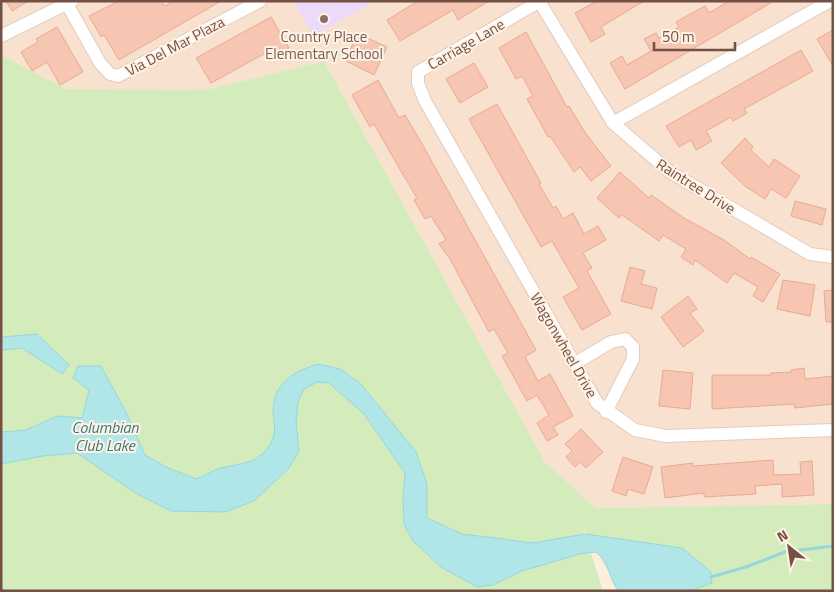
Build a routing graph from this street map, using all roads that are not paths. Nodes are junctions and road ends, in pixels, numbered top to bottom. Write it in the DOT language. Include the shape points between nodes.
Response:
graph roads {
  1 [pos="260,1"];
  2 [pos="540,1"];
  3 [pos="830,1"];
  4 [pos="69,2"];
  5 [pos="1,36"];
  6 [pos="418,72"];
  7 [pos="614,123"];
  8 [pos="833,256"];
  9 [pos="574,364"];
  10 [pos="606,412"];
  11 [pos="833,430"];
  1 -- 4 [label="street, Via Del Mar Plaza" via="118,76 110,74 100,62"];
  2 -- 6 [label="street, Carriage Lane"];
  2 -- 7 [label="street, Raintree Drive"];
  3 -- 7 [label="street"];
  4 -- 5 [label="street"];
  6 -- 9 [label="street, Wagonwheel Drive" via="418,83 426,101"];
  7 -- 8 [label="street, Raintree Drive" via="670,172 810,254"];
  9 -- 10 [label="street, Wagonwheel Drive"];
  9 -- 10 [label="street" via="611,342 625,339 633,347 633,359"];
  10 -- 11 [label="street, Wagonwheel Drive" via="635,430 666,436"];
}
